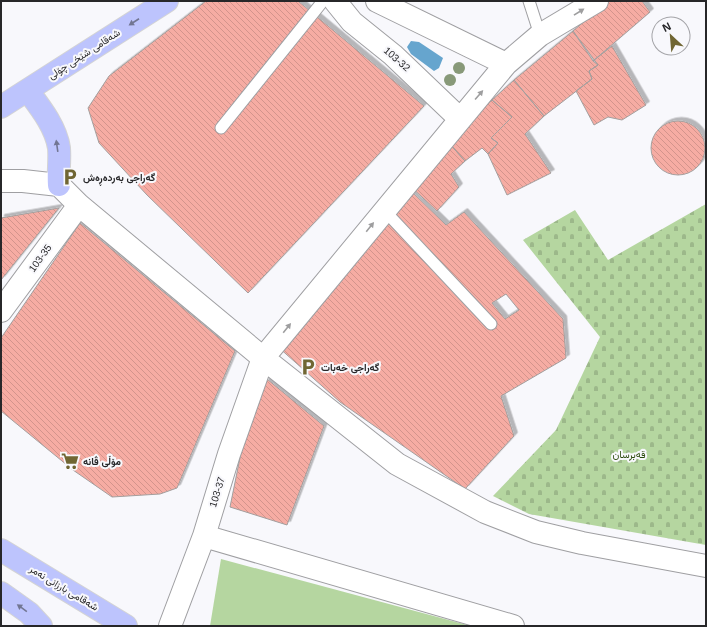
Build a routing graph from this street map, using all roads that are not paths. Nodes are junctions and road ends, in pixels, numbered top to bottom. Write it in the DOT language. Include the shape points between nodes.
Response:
graph roads {
  1 [pos="167,1"];
  2 [pos="323,1"];
  3 [pos="335,1"];
  4 [pos="377,1"];
  5 [pos="529,1"];
  6 [pos="597,1"];
  7 [pos="540,35"];
  8 [pos="506,64"];
  9 [pos="28,91"];
  10 [pos="1,107"];
  11 [pos="459,118"];
  12 [pos="221,128"];
  13 [pos="1,181"];
  14 [pos="59,185"];
  15 [pos="79,205"];
  16 [pos="384,210"];
  17 [pos="1,311"];
  18 [pos="491,324"];
  19 [pos="263,358"];
  20 [pos="204,536"];
  21 [pos="1,550"];
  22 [pos="706,566"];
  23 [pos="1,593"];
  24 [pos="41,626"];
  25 [pos="126,626"];
  26 [pos="170,626"];
  27 [pos="513,626"];
  1 -- 9 [label="main road, شەقامی شێخی چۆلی, one-way"];
  2 -- 12 [label="lane"];
  3 -- 11 [label="street, 103-32" via="352,22 415,75"];
  4 -- 8 [label="street"];
  5 -- 7 [label="lane"];
  7 -- 6 [label="street, 103-37, one-way"];
  7 -- 8 [label="street, 103-37"];
  11 -- 8 [label="street, 103-37, one-way"];
  9 -- 10 [label="main road, شەقامی شێخی چۆلی"];
  14 -- 9 [label="main road, one-way" via="59,148 55,134"];
  11 -- 16 [label="street, 103-37"];
  13 -- 14 [label="street"];
  14 -- 15 [label="street"];
  15 -- 17 [label="street, 103-35"];
  15 -- 19 [label="street"];
  16 -- 18 [label="lane"];
  19 -- 16 [label="street, 103-37, one-way"];
  19 -- 20 [label="street, 103-37" via="229,454"];
  19 -- 22 [label="street" via="396,464 485,512 536,532"];
  20 -- 26 [label="street, 103-37"];
  20 -- 27 [label="street"];
  21 -- 25 [label="main road, شەقامی بارزانی نەمر"];
  24 -- 23 [label="main road, one-way" via="29,613"];
}
